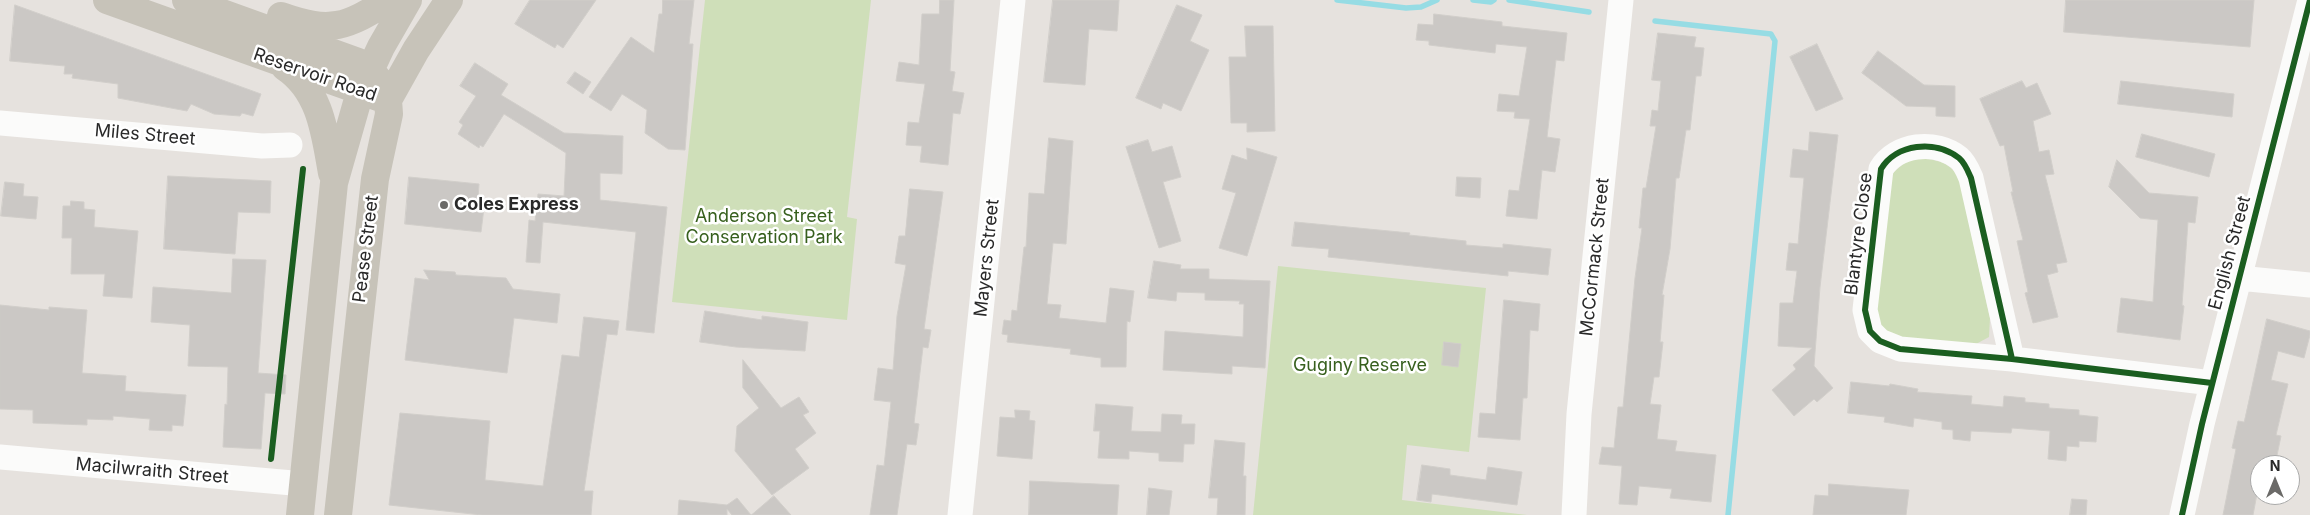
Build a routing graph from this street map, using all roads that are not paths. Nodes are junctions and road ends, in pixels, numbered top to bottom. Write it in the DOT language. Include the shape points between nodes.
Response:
graph roads {
  1 [pos="107,0"];
  2 [pos="186,0"];
  3 [pos="237,0"];
  4 [pos="390,0"];
  5 [pos="408,0"];
  6 [pos="449,0"];
  7 [pos="1013,0"];
  8 [pos="1621,0"];
  9 [pos="2310,0"];
  10 [pos="276,61"];
  11 [pos="365,80"];
  12 [pos="388,100"];
  13 [pos="0,123"];
  14 [pos="290,145"];
  15 [pos="334,183"];
  16 [pos="2239,278"];
  17 [pos="2310,285"];
  18 [pos="2012,359"];
  19 [pos="2212,383"];
  20 [pos="0,457"];
  21 [pos="304,484"];
  22 [pos="300,515"];
  23 [pos="338,515"];
  24 [pos="960,515"];
  25 [pos="1574,515"];
  26 [pos="2182,515"];
  1 -- 10 [label="main road, Reservoir Road"];
  2 -- 11 [label="main road, Reservoir Road" via="358,62"];
  3 -- 4 [label="main road" via="318,27 351,22"];
  5 -- 11 [label="main road"];
  6 -- 12 [label="main road, Pease Street"];
  7 -- 24 [label="street, Mayers Street"];
  8 -- 25 [label="street, McCormack Street" via="1579,414"];
  9 -- 16 [label="street, English Street"];
  10 -- 11 [label="main road, Reservoir Road"];
  10 -- 15 [label="main road" via="297,76 316,104 325,132"];
  11 -- 12 [label="main road, Reservoir Road"];
  11 -- 15 [label="main road"];
  12 -- 23 [label="main road, Pease Street" via="389,114 376,166"];
  13 -- 14 [label="street, Miles Street" via="262,146"];
  15 -- 21 [label="main road"];
  16 -- 17 [label="street"];
  16 -- 19 [label="street, English Street"];
  18 -- 18 [label="street, Blantyre Close" via="1900,349 1880,341 1870,331 1865,310 1877,187 1881,169 1887,159 1898,151 1926,147 1939,149 1952,153 1966,167"];
  18 -- 19 [label="street, Blantyre Close"];
  19 -- 26 [label="street, English Street"];
  20 -- 21 [label="street, Macilwraith Street"];
  21 -- 22 [label="main road"];
}
